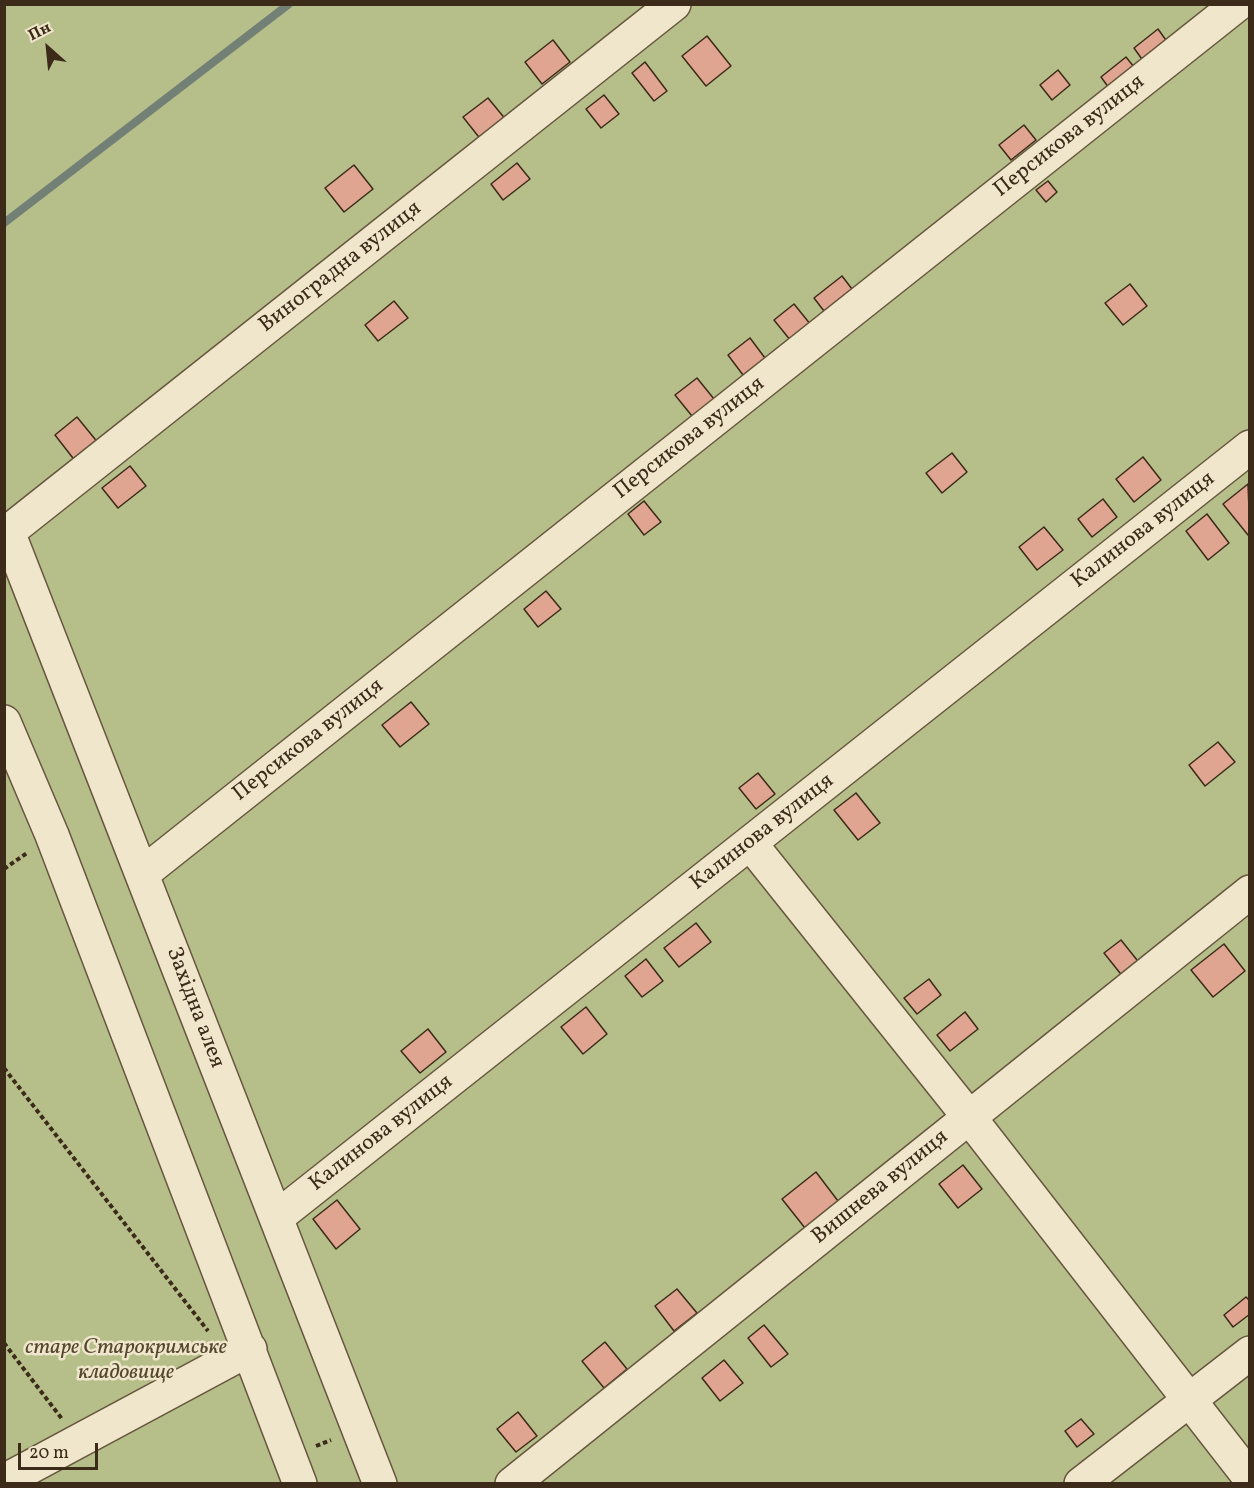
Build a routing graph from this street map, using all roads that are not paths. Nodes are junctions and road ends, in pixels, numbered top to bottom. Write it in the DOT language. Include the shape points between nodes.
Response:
graph roads {
  1 [pos="674,4"];
  2 [pos="1238,4"];
  3 [pos="1250,447"];
  4 [pos="8,532"];
  5 [pos="4,722"];
  6 [pos="750,843"];
  7 [pos="142,874"];
  8 [pos="1250,892"];
  9 [pos="969,1117"];
  10 [pos="276,1218"];
  11 [pos="1250,1353"];
  12 [pos="240,1355"];
  13 [pos="1190,1401"];
  14 [pos="295,1469"];
  15 [pos="1250,1478"];
  16 [pos="4,1481"];
  17 [pos="380,1484"];
  18 [pos="512,1484"];
  19 [pos="1081,1484"];
  1 -- 4 [label="street, Виноградна вулиця"];
  2 -- 7 [label="street, Персикова вулиця"];
  3 -- 6 [label="street, Калинова вулиця"];
  4 -- 7 [label="street, Західна алея"];
  5 -- 12 [label="street" via="52,835"];
  6 -- 9 [label="street"];
  6 -- 10 [label="street, Калинова вулиця"];
  7 -- 10 [label="street, Західна алея"];
  8 -- 9 [label="street, Вишнева вулиця"];
  9 -- 13 [label="street"];
  9 -- 18 [label="street, Вишнева вулиця"];
  10 -- 17 [label="street, Західна алея"];
  11 -- 13 [label="street"];
  12 -- 14 [label="street"];
  12 -- 16 [label="street"];
  13 -- 15 [label="street"];
  13 -- 19 [label="street"];
}
